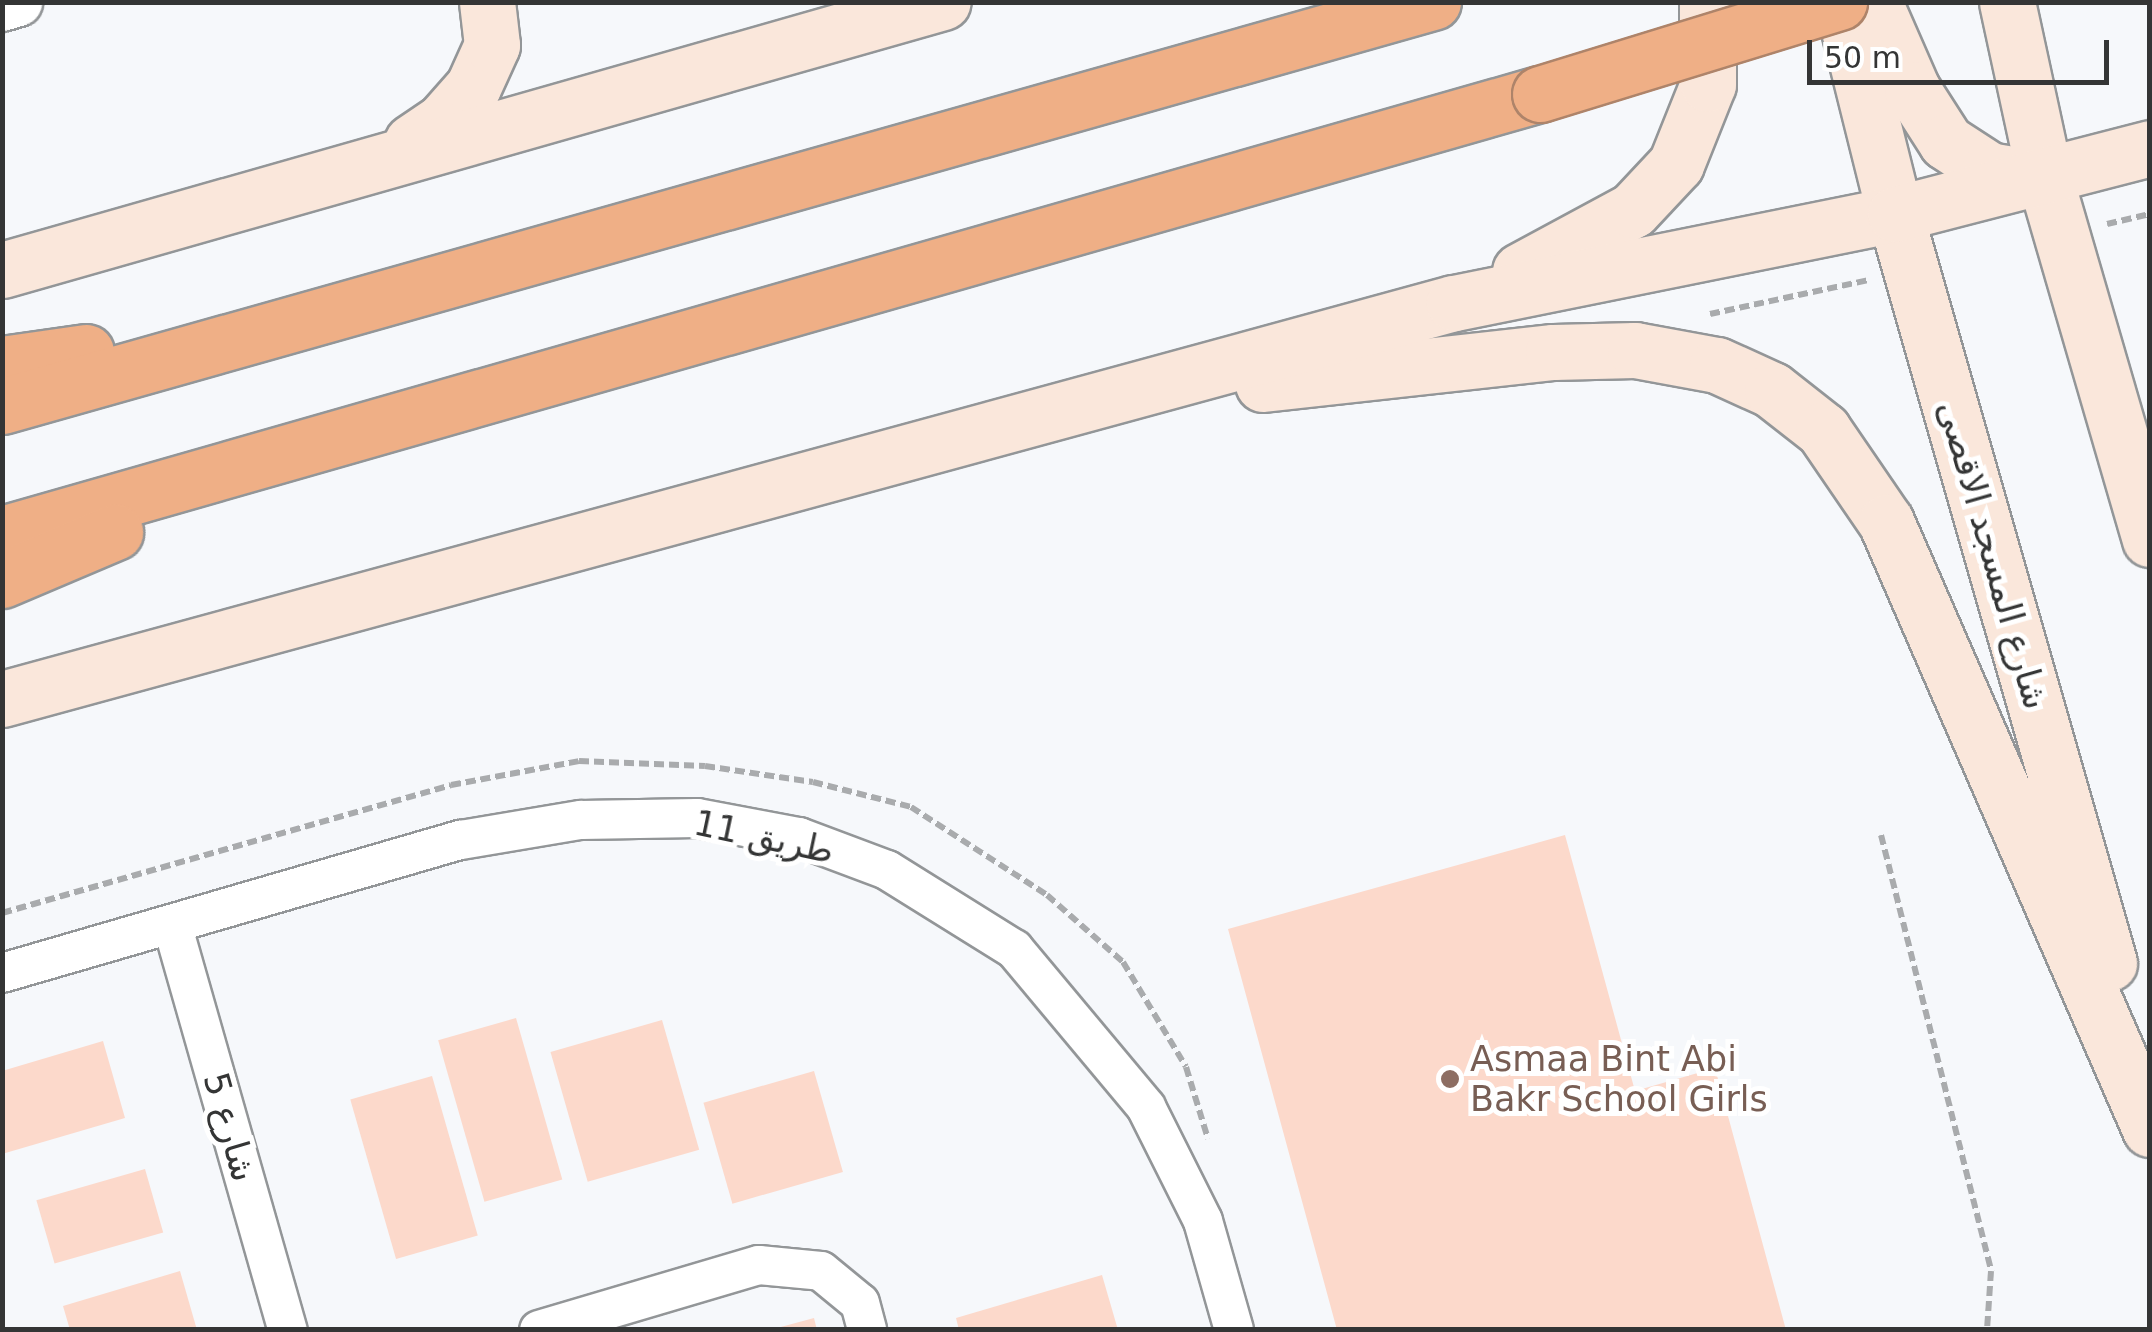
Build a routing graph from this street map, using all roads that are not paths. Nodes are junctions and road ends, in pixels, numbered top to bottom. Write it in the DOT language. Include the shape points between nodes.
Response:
graph roads {
  1 [pos="18,2"];
  2 [pos="487,2"];
  3 [pos="1433,2"];
  4 [pos="1707,2"];
  5 [pos="1841,2"];
  6 [pos="1874,2"];
  7 [pos="1994,2"];
  8 [pos="2008,2"];
  9 [pos="937,4"];
  10 [pos="2,6"];
  11 [pos="2022,63"];
  12 [pos="2150,148"];
  13 [pos="396,153"];
  14 [pos="2045,178"];
  15 [pos="1895,214"];
  16 [pos="2,270"];
  17 [pos="1454,303"];
  18 [pos="306,320"];
  19 [pos="2,364"];
  20 [pos="1101,402"];
  21 [pos="2,406"];
  22 [pos="338,439"];
  23 [pos="2,534"];
  24 [pos="2150,539"];
  25 [pos="2,580"];
  26 [pos="2,698"];
  27 [pos="172,924"];
  28 [pos="2,973"];
  29 [pos="2150,1106"];
  30 [pos="2150,1129"];
  31 [pos="288,1330"];
  32 [pos="540,1330"];
  33 [pos="867,1330"];
  34 [pos="1234,1330"];
  1 -- 10 [label="street"];
  2 -- 13 [label="main road" via="492,44 473,87 443,121"];
  3 -- 18 [label="highway"];
  4 -- 17 [label="main road" via="1712,38 1703,104 1686,148 1662,183 1601,230"];
  5 -- 15 [label="main road, شارع المسجد الاقصى"];
  5 -- 22 [label="highway, bridge"];
  6 -- 14 [label="main road" via="1912,89 1946,142 1988,170"];
  7 -- 11 [label="main road"];
  8 -- 11 [label="main road"];
  9 -- 13 [label="main road"];
  11 -- 14 [label="main road"];
  12 -- 14 [label="main road"];
  13 -- 16 [label="main road"];
  14 -- 15 [label="main road"];
  14 -- 24 [label="main road"];
  15 -- 17 [label="main road"];
  15 -- 29 [label="main road, شارع المسجد الاقصى"];
  17 -- 20 [label="main road"];
  18 -- 19 [label="highway"];
  18 -- 21 [label="highway"];
  20 -- 26 [label="main road"];
  20 -- 30 [label="main road" via="1600,348 1696,358 1772,390 1841,448 1872,495"];
  22 -- 23 [label="highway"];
  22 -- 25 [label="highway"];
  27 -- 28 [label="street, طريق 11"];
  27 -- 31 [label="street, شارع 5"];
  27 -- 34 [label="street, طريق 11" via="461,840 581,820 697,818 798,837 886,870 1014,949 1146,1108 1203,1221"];
  32 -- 33 [label="street" via="759,1266 821,1270 860,1303"];
}
